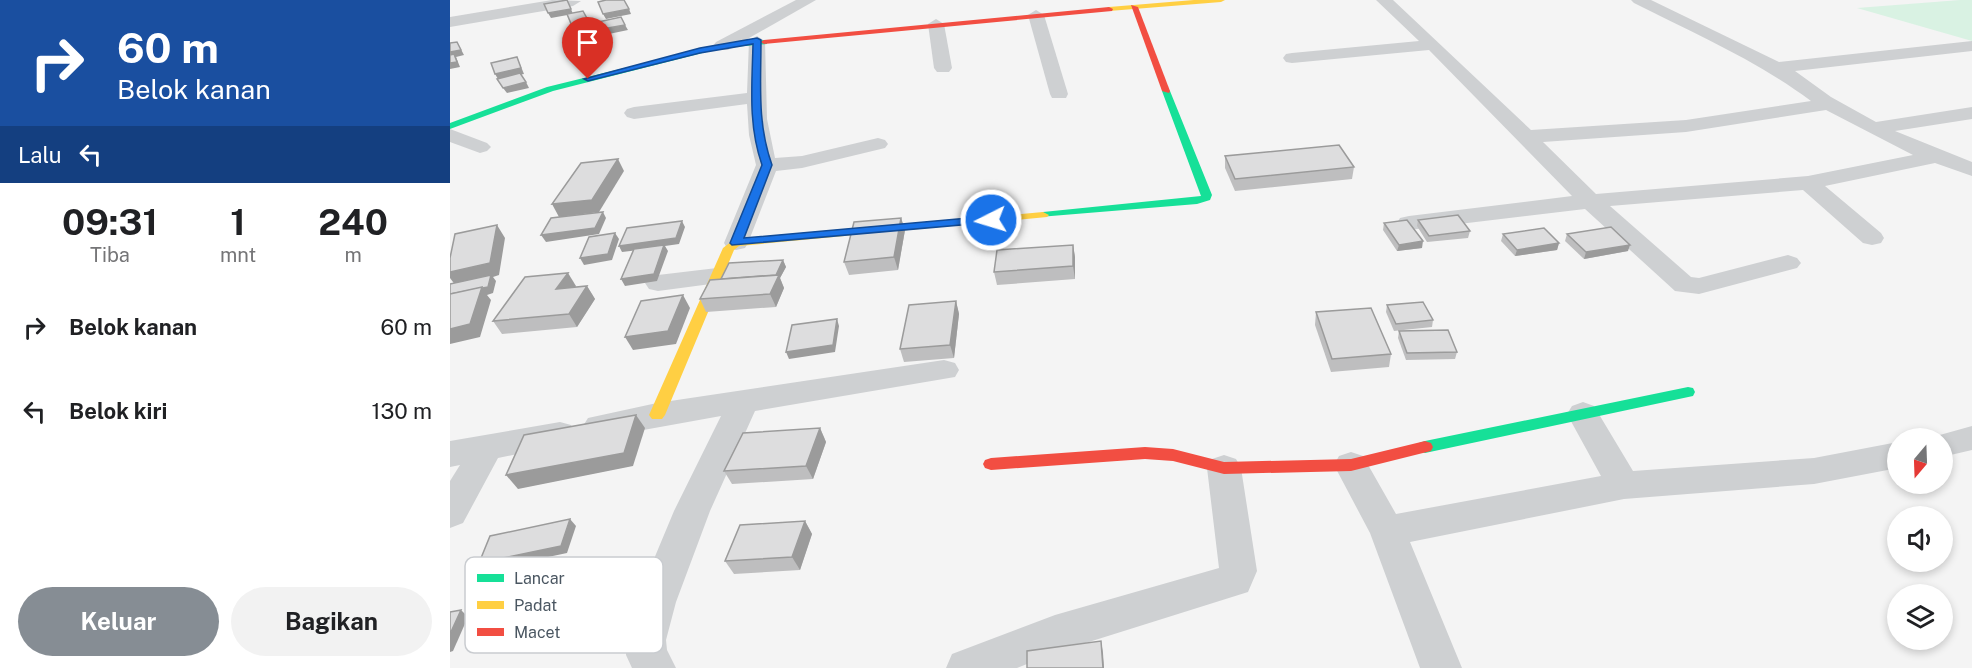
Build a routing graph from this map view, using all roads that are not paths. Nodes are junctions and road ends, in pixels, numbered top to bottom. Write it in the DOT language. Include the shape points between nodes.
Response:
graph roads {
  1 [pos="483,0"];
  2 [pos="808,0"];
  3 [pos="1221,0"];
  4 [pos="1383,0"];
  5 [pos="1639,0"];
  6 [pos="573,1"];
  7 [pos="1134,7"];
  8 [pos="493,14"];
  9 [pos="1036,15"];
  10 [pos="450,22"];
  11 [pos="936,24"];
  12 [pos="757,40"];
  13 [pos="1433,45"];
  14 [pos="722,46"];
  15 [pos="1972,46"];
  16 [pos="1292,58"];
  17 [pos="944,68"];
  18 [pos="1777,68"];
  19 [pos="1059,93"];
  20 [pos="757,97"];
  21 [pos="1828,104"];
  22 [pos="634,113"];
  23 [pos="1972,113"];
  24 [pos="450,126"];
  25 [pos="1875,128"];
  26 [pos="450,135"];
  27 [pos="1526,137"];
  28 [pos="878,144"];
  29 [pos="480,147"];
  30 [pos="1934,157"];
  31 [pos="767,165"];
  32 [pos="1972,170"];
  33 [pos="1808,183"];
  34 [pos="1590,201"];
  35 [pos="1409,223"];
  36 [pos="1872,238"];
  37 [pos="736,243"];
  38 [pos="1788,263"];
  39 [pos="717,276"];
  40 [pos="658,283"];
  41 [pos="944,370"];
  42 [pos="1688,392"];
  43 [pos="743,403"];
  44 [pos="1583,414"];
  45 [pos="657,415"];
  46 [pos="1972,438"];
  47 [pos="1953,442"];
  48 [pos="486,449"];
  49 [pos="450,454"];
  50 [pos="1887,457"];
  51 [pos="991,464"];
  52 [pos="1351,465"];
  53 [pos="1224,468"];
  54 [pos="1624,485"];
  55 [pos="450,513"];
  56 [pos="1387,531"];
  57 [pos="663,584"];
  58 [pos="967,668"];
  59 [pos="1441,668"];
  1 -- 8 [label="street"];
  2 -- 14 [label="street" via="783,6"];
  3 -- 7 [label="street"];
  4 -- 13 [label="street"];
  5 -- 18 [label="street"];
  6 -- 8 [label="street"];
  7 -- 9 [label="street"];
  7 -- 37 [label="street" via="1207,195 1204,200"];
  8 -- 10 [label="street"];
  9 -- 11 [label="street"];
  9 -- 19 [label="street"];
  11 -- 12 [label="street"];
  11 -- 17 [label="street"];
  12 -- 14 [label="street"];
  12 -- 20 [label="street"];
  13 -- 16 [label="street"];
  13 -- 27 [label="street"];
  14 -- 24 [label="street" via="528,96"];
  15 -- 18 [label="street"];
  18 -- 21 [label="street"];
  20 -- 22 [label="street"];
  20 -- 31 [label="street" via="758,140"];
  21 -- 25 [label="street"];
  21 -- 27 [label="street" via="1686,126"];
  23 -- 25 [label="street"];
  25 -- 30 [label="street"];
  26 -- 29 [label="street"];
  27 -- 34 [label="street"];
  28 -- 31 [label="street" via="802,162"];
  30 -- 32 [label="street"];
  30 -- 33 [label="street"];
  31 -- 37 [label="street"];
  33 -- 34 [label="street"];
  33 -- 36 [label="street"];
  34 -- 35 [label="street"];
  34 -- 38 [label="street" via="1684,285 1699,286"];
  37 -- 39 [label="street" via="729,248"];
  39 -- 40 [label="street"];
  39 -- 45 [label="street"];
  41 -- 43 [label="street"];
  42 -- 44 [label="street"];
  43 -- 45 [label="street"];
  43 -- 57 [label="street" via="692,511"];
  44 -- 52 [label="street" via="1463,437"];
  44 -- 54 [label="street"];
  45 -- 48 [label="street"];
  46 -- 47 [label="street"];
  48 -- 49 [label="street"];
  48 -- 55 [label="street"];
  50 -- 54 [label="street" via="1814,471"];
  51 -- 53 [label="street" via="1160,453"];
  52 -- 53 [label="street"];
  52 -- 56 [label="street"];
  53 -- 58 [label="street" via="1238,571 1234,580 1055,634"];
  54 -- 56 [label="street"];
  56 -- 59 [label="street"];
}
